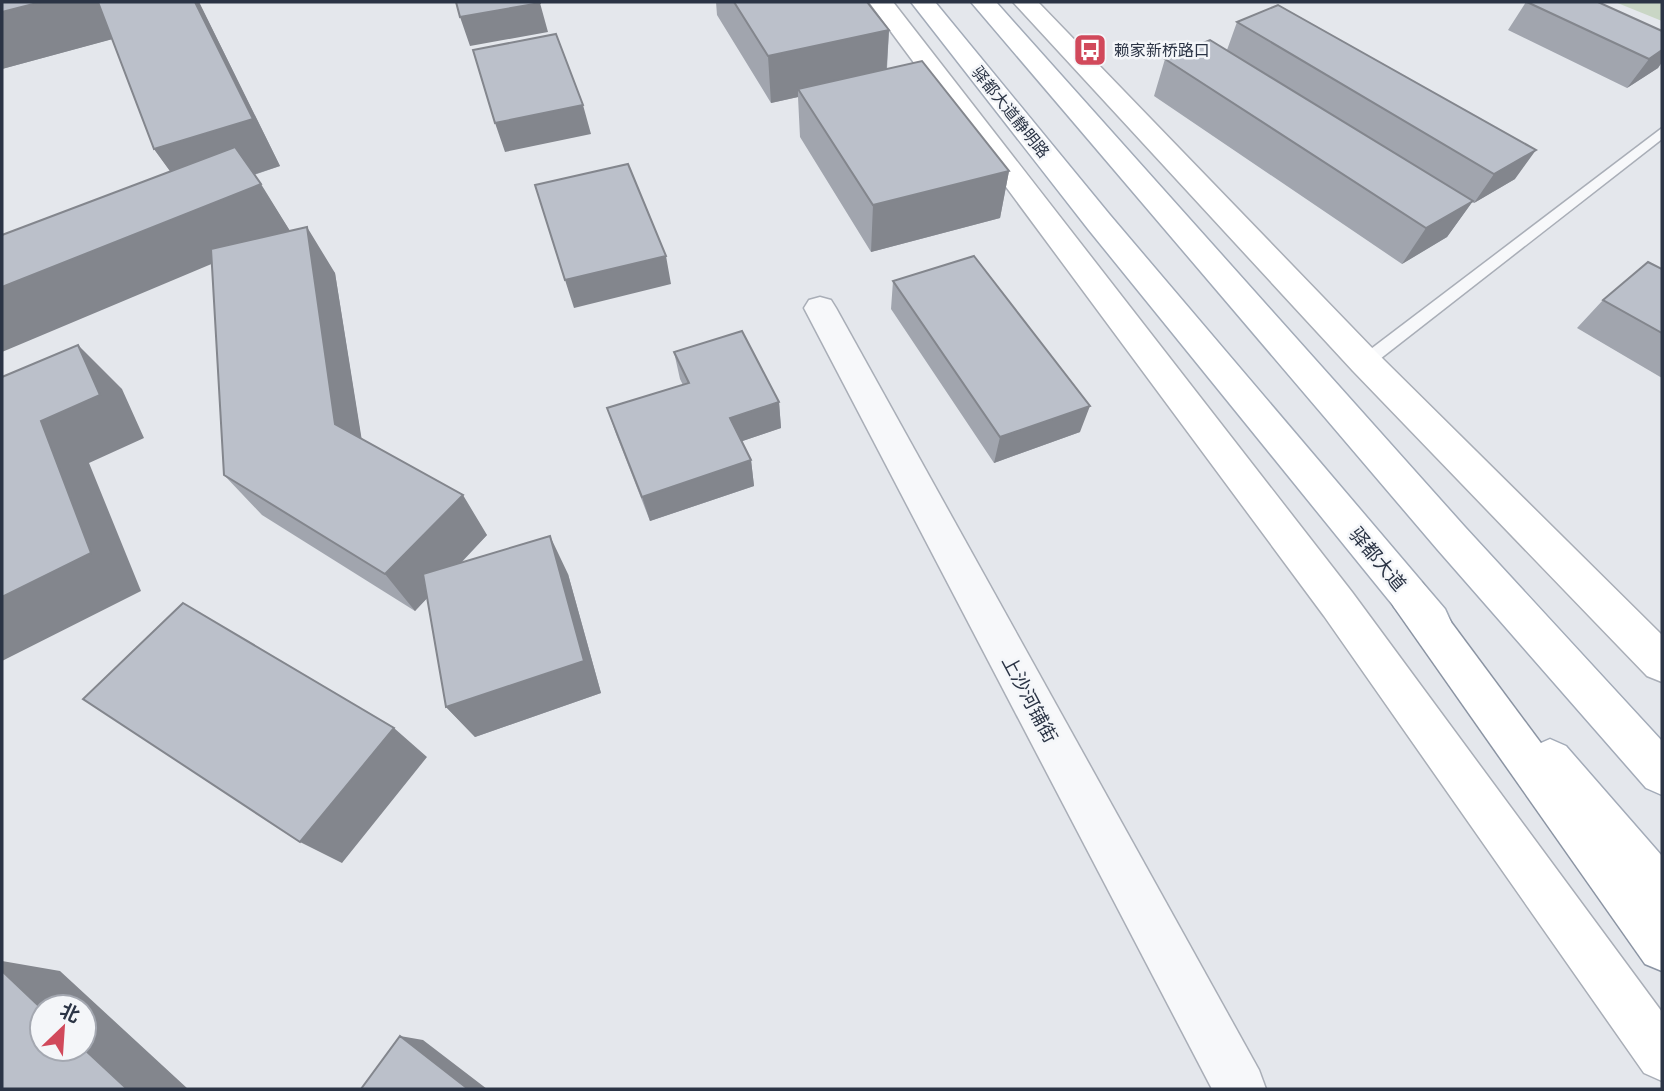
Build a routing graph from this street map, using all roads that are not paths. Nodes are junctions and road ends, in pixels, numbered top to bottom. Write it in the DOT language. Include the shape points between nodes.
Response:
graph roads {
  1 [pos="881,2"];
  2 [pos="923,2"];
  3 [pos="983,2"];
  4 [pos="1025,2"];
  5 [pos="1662,132"];
  6 [pos="1099,222"];
  7 [pos="820,308"];
  8 [pos="1365,362"];
  9 [pos="1408,595"];
  10 [pos="1662,663"];
  11 [pos="1662,773"];
  12 [pos="1662,892"];
  13 [pos="1662,947"];
  14 [pos="1662,1055"];
  15 [pos="1240,1089"];
  1 -- 14 [label="main road" via="1338,604"];
  2 -- 6 [label="main road, 驿都大道静明路"];
  3 -- 11 [label="main road"];
  4 -- 8 [label="main road"];
  5 -- 8 [label="lane"];
  6 -- 9 [label="main road, 驿都大道"];
  7 -- 15 [label="street, 上沙河铺街"];
  8 -- 10 [label="main road"];
  9 -- 12 [label="main road, 驿都大道"];
  9 -- 13 [label="main road"];
}
